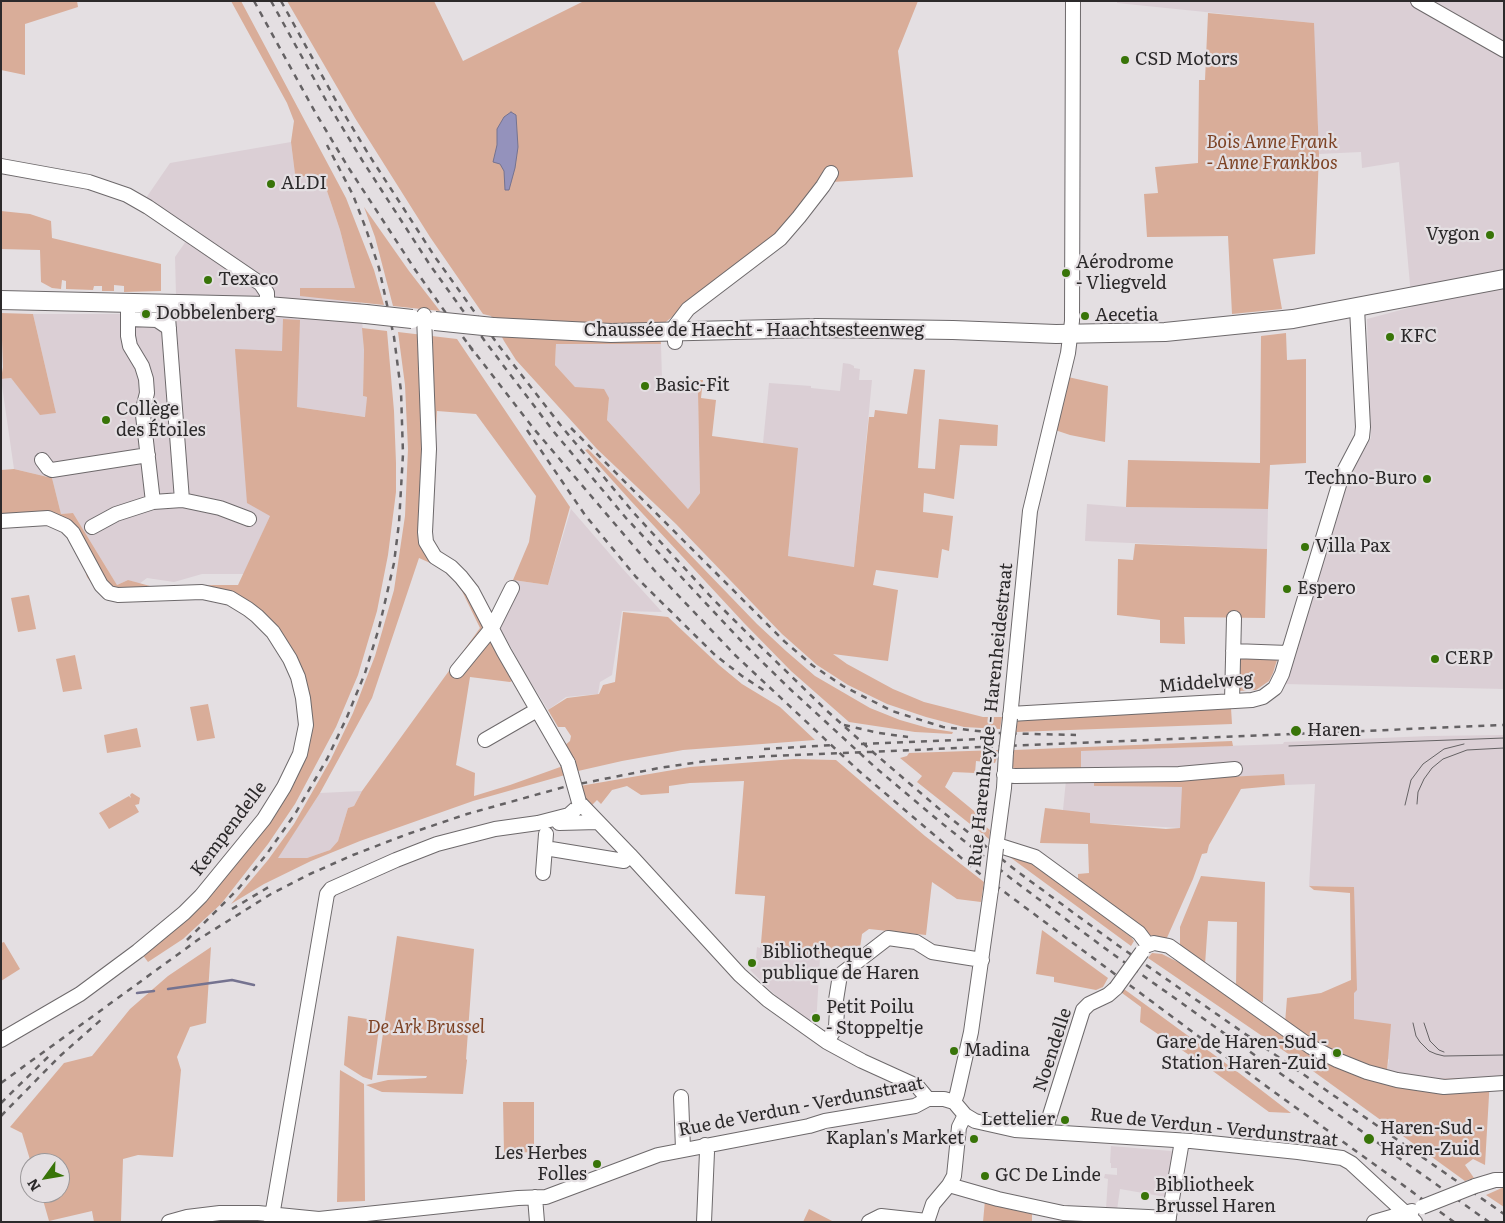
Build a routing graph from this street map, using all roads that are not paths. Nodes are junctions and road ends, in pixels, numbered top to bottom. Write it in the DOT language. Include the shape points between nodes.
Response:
graph roads {
  1 [pos="1073,1"];
  2 [pos="1418,1"];
  3 [pos="1504,50"];
  4 [pos="1,166"];
  5 [pos="831,173"];
  6 [pos="1504,279"];
  7 [pos="1,300"];
  8 [pos="167,304"];
  9 [pos="267,306"];
  10 [pos="1357,308"];
  11 [pos="129,311"];
  12 [pos="424,323"];
  13 [pos="169,328"];
  14 [pos="1070,334"];
  15 [pos="675,337"];
  16 [pos="148,455"];
  17 [pos="42,460"];
  18 [pos="182,500"];
  19 [pos="153,502"];
  20 [pos="248,519"];
  21 [pos="1,521"];
  22 [pos="92,527"];
  23 [pos="512,588"];
  24 [pos="1234,618"];
  25 [pos="492,628"];
  26 [pos="1233,651"];
  27 [pos="1288,654"];
  28 [pos="457,671"];
  29 [pos="1232,701"];
  30 [pos="537,710"];
  31 [pos="1010,716"];
  32 [pos="485,740"];
  33 [pos="1235,769"];
  34 [pos="1004,775"];
  35 [pos="580,803"];
  36 [pos="598,822"];
  37 [pos="542,828"];
  38 [pos="996,846"];
  39 [pos="545,848"];
  40 [pos="630,855"];
  41 [pos="543,873"];
  42 [pos="1145,949"];
  43 [pos="982,960"];
  44 [pos="1,1040"];
  45 [pos="827,1042"];
  46 [pos="1504,1083"];
  47 [pos="681,1097"];
  48 [pos="928,1099"];
  49 [pos="954,1102"];
  50 [pos="965,1115"];
  51 [pos="1045,1131"];
  52 [pos="1182,1141"];
  53 [pos="705,1145"];
  54 [pos="682,1149"];
  55 [pos="1504,1180"];
  56 [pos="949,1185"];
  57 [pos="535,1197"];
  58 [pos="1410,1217"];
  59 [pos="271,1218"];
  60 [pos="1168,1220"];
  61 [pos="169,1222"];
  62 [pos="538,1222"];
  63 [pos="704,1222"];
  64 [pos="869,1222"];
  65 [pos="927,1222"];
  66 [pos="1374,1222"];
  1 -- 14 [label="street, Rue Harenheyde - Harenheidestraat"];
  2 -- 3 [label="street"];
  4 -- 9 [label="street" via="89,182 148,207 261,284 267,293"];
  5 -- 15 [label="street" via="780,239 688,309 675,326"];
  6 -- 10 [label="main road, Chaussée de Haecht - Haachtsesteenweg"];
  7 -- 11 [label="main road, Chaussée de Haecht - Haachtsesteenweg"];
  8 -- 9 [label="main road, Chaussée de Haecht - Haachtsesteenweg"];
  8 -- 11 [label="main road, Chaussée de Haecht - Haachtsesteenweg"];
  8 -- 13 [label="street"];
  9 -- 12 [label="main road, Chaussée de Haecht - Haachtsesteenweg, bridge" via="366,314"];
  10 -- 14 [label="main road, Chaussée de Haecht - Haachtsesteenweg" via="1293,319 1175,332"];
  10 -- 27 [label="street, Middelweg" via="1363,434 1342,475"];
  11 -- 13 [label="street" via="157,320"];
  11 -- 16 [label="street" via="130,346 146,379 143,415"];
  12 -- 15 [label="main road, Chaussée de Haecht - Haachtsesteenweg, bridge"];
  12 -- 25 [label="street" via="429,449 426,542 435,557 461,577"];
  13 -- 18 [label="street"];
  14 -- 15 [label="main road, Chaussée de Haecht - Haachtsesteenweg" via="816,328"];
  14 -- 31 [label="street, Rue Harenheyde - Harenheidestraat" via="1030,512"];
  16 -- 17 [label="street" via="52,470"];
  16 -- 19 [label="street"];
  18 -- 19 [label="street"];
  18 -- 20 [label="street" via="220,508"];
  19 -- 22 [label="street" via="116,514"];
  21 -- 44 [label="street, Kempendelle" via="48,518 66,526 104,590 114,594 202,592 230,598 257,616 273,632 298,677 306,725 300,754 284,788 264,819 201,896 140,953 80,994"];
  23 -- 25 [label="street"];
  24 -- 26 [label="street"];
  25 -- 28 [label="street"];
  25 -- 30 [label="street"];
  26 -- 27 [label="street"];
  26 -- 29 [label="street"];
  27 -- 29 [label="street, Middelweg" via="1280,679 1272,691 1258,699"];
  29 -- 31 [label="street, Middelweg"];
  30 -- 32 [label="street"];
  30 -- 35 [label="street, bridge" via="568,763"];
  31 -- 34 [label="street, Rue Harenheyde - Harenheidestraat, bridge"];
  33 -- 34 [label="street" via="1178,774"];
  34 -- 38 [label="street, Rue Harenheyde - Harenheidestraat"];
  35 -- 36 [label="street"];
  35 -- 37 [label="street" via="569,816"];
  36 -- 37 [label="street"];
  36 -- 40 [label="street"];
  37 -- 39 [label="street"];
  37 -- 59 [label="street" via="495,829 448,841 331,889 327,894"];
  38 -- 42 [label="street" via="1035,857 1139,933"];
  38 -- 43 [label="street, Rue Harenheyde - Harenheidestraat, bridge"];
  39 -- 40 [label="street" via="624,861"];
  39 -- 41 [label="street"];
  40 -- 45 [label="street" via="740,975 774,1005"];
  42 -- 46 [label="street" via="1154,943 1169,946 1311,1047 1367,1072 1444,1087"];
  42 -- 51 [label="street, Noendelle, bridge" via="1116,988 1083,1010"];
  43 -- 45 [label="street" via="932,952 916,942 888,938 840,974 836,1027"];
  43 -- 49 [label="street, Rue Harenheyde - Harenheidestraat"];
  45 -- 48 [label="street" via="917,1086"];
  47 -- 54 [label="street"];
  48 -- 49 [label="street, Rue de Verdun - Verdunstraat"];
  48 -- 53 [label="street, Rue de Verdun - Verdunstraat" via="915,1106"];
  49 -- 50 [label="street, Rue de Verdun - Verdunstraat"];
  50 -- 51 [label="street, Rue de Verdun - Verdunstraat" via="976,1121 1015,1130"];
  50 -- 56 [label="street" via="959,1127 954,1176"];
  51 -- 52 [label="street, Rue de Verdun - Verdunstraat"];
  52 -- 58 [label="street, Rue de Verdun - Verdunstraat" via="1342,1158"];
  52 -- 60 [label="street"];
  53 -- 54 [label="street, Rue de Verdun - Verdunstraat"];
  53 -- 63 [label="street"];
  54 -- 57 [label="street, Rue de Verdun - Verdunstraat" via="626,1166 546,1197"];
  55 -- 58 [label="street, bridge" via="1475,1186 1422,1207"];
  56 -- 60 [label="street" via="1063,1213"];
  56 -- 65 [label="street" via="933,1204"];
  57 -- 59 [label="street, Rue de Verdun - Verdunstraat" via="319,1219"];
  57 -- 62 [label="street"];
  58 -- 66 [label="street"];
  59 -- 61 [label="street, Rue de Verdun - Verdunstraat" via="258,1213 220,1213"];
  64 -- 65 [label="street" via="881,1216"];
}
